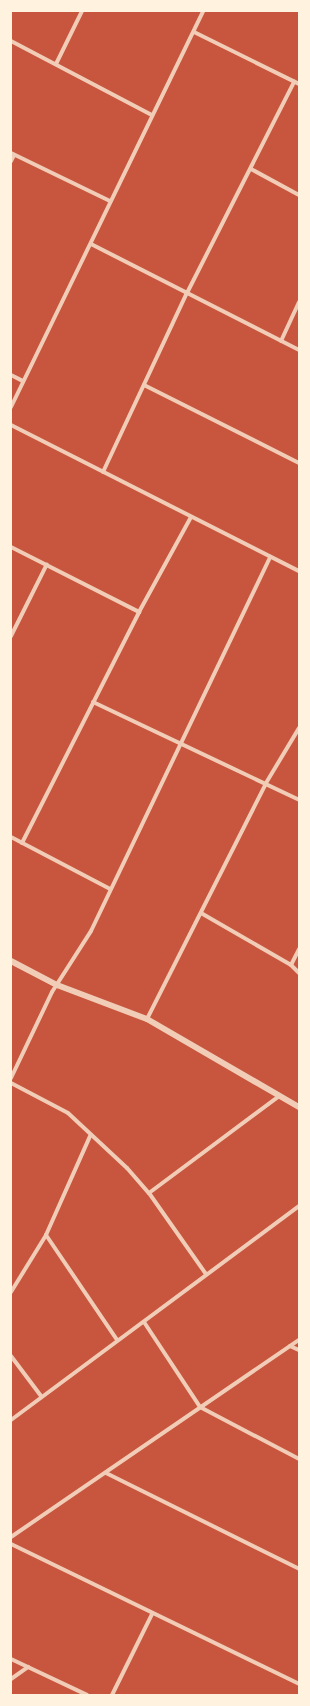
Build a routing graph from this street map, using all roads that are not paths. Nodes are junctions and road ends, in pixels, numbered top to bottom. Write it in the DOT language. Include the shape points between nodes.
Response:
graph roads {
  1 [pos="82,11"];
  2 [pos="203,11"];
  3 [pos="194,32"];
  4 [pos="11,41"];
  5 [pos="56,64"];
  6 [pos="294,82"];
  7 [pos="299,84"];
  8 [pos="152,115"];
  9 [pos="13,154"];
  10 [pos="11,161"];
  11 [pos="251,169"];
  12 [pos="299,195"];
  13 [pos="110,201"];
  14 [pos="91,244"];
  15 [pos="187,293"];
  16 [pos="299,302"];
  17 [pos="281,341"];
  18 [pos="299,350"];
  19 [pos="11,375"];
  20 [pos="24,381"];
  21 [pos="144,385"];
  22 [pos="11,407"];
  23 [pos="11,426"];
  24 [pos="299,463"];
  25 [pos="103,472"];
  26 [pos="191,517"];
  27 [pos="11,547"];
  28 [pos="270,557"];
  29 [pos="47,564"];
  30 [pos="299,571"];
  31 [pos="139,612"];
  32 [pos="11,636"];
  33 [pos="93,702"];
  34 [pos="299,728"];
  35 [pos="181,745"];
  36 [pos="266,783"];
  37 [pos="299,800"];
  38 [pos="11,837"];
  39 [pos="22,843"];
  40 [pos="110,890"];
  41 [pos="201,913"];
  42 [pos="299,948"];
  43 [pos="11,961"];
  44 [pos="291,965"];
  45 [pos="299,973"];
  46 [pos="56,985"];
  47 [pos="147,1019"];
  48 [pos="11,1078"];
  49 [pos="11,1083"];
  50 [pos="278,1097"];
  51 [pos="299,1107"];
  52 [pos="90,1136"];
  53 [pos="150,1193"];
  54 [pos="299,1206"];
  55 [pos="46,1235"];
  56 [pos="206,1274"];
  57 [pos="11,1292"];
  58 [pos="144,1322"];
  59 [pos="117,1340"];
  60 [pos="299,1340"];
  61 [pos="290,1346"];
  62 [pos="299,1350"];
  63 [pos="11,1356"];
  64 [pos="41,1396"];
  65 [pos="200,1407"];
  66 [pos="11,1420"];
  67 [pos="299,1459"];
  68 [pos="106,1473"];
  69 [pos="11,1537"];
  70 [pos="11,1544"];
  71 [pos="299,1569"];
  72 [pos="152,1614"];
  73 [pos="11,1659"];
  74 [pos="28,1667"];
  75 [pos="11,1680"];
  76 [pos="299,1684"];
  77 [pos="87,1695"];
  78 [pos="112,1695"];
  1 -- 5 [label="street"];
  2 -- 3 [label="street"];
  3 -- 6 [label="street"];
  3 -- 8 [label="street"];
  4 -- 5 [label="street"];
  5 -- 8 [label="street"];
  6 -- 7 [label="street"];
  6 -- 11 [label="street"];
  8 -- 13 [label="street"];
  9 -- 10 [label="street"];
  9 -- 13 [label="street"];
  11 -- 12 [label="street"];
  11 -- 15 [label="street"];
  13 -- 14 [label="street"];
  14 -- 15 [label="street"];
  14 -- 20 [label="street"];
  15 -- 17 [label="street"];
  15 -- 21 [label="street"];
  16 -- 17 [label="street"];
  17 -- 18 [label="street"];
  19 -- 20 [label="street"];
  20 -- 22 [label="street"];
  21 -- 24 [label="street"];
  21 -- 25 [label="street"];
  23 -- 25 [label="street"];
  25 -- 26 [label="street"];
  26 -- 28 [label="street"];
  26 -- 31 [label="street"];
  27 -- 29 [label="street"];
  28 -- 30 [label="street"];
  28 -- 35 [label="street"];
  29 -- 31 [label="street"];
  29 -- 32 [label="street"];
  31 -- 33 [label="street"];
  33 -- 35 [label="street"];
  33 -- 39 [label="street"];
  34 -- 36 [label="street"];
  35 -- 36 [label="street"];
  35 -- 40 [label="street"];
  36 -- 37 [label="street"];
  36 -- 41 [label="street"];
  38 -- 39 [label="street"];
  39 -- 40 [label="street"];
  40 -- 46 [label="street" via="80,952"];
  41 -- 44 [label="street"];
  41 -- 47 [label="street"];
  42 -- 44 [label="street"];
  43 -- 46 [label="street"];
  44 -- 45 [label="street"];
  46 -- 47 [label="street"];
  46 -- 48 [label="street"];
  47 -- 50 [label="street"];
  49 -- 52 [label="street" via="68,1113"];
  50 -- 51 [label="street"];
  50 -- 53 [label="street"];
  52 -- 53 [label="street" via="127,1168"];
  52 -- 55 [label="street"];
  53 -- 56 [label="street"];
  54 -- 56 [label="street"];
  55 -- 57 [label="street"];
  55 -- 59 [label="street"];
  56 -- 58 [label="street"];
  58 -- 59 [label="street"];
  58 -- 65 [label="street"];
  59 -- 64 [label="street"];
  60 -- 61 [label="street"];
  61 -- 62 [label="street"];
  61 -- 65 [label="street"];
  63 -- 64 [label="street"];
  64 -- 66 [label="street"];
  65 -- 67 [label="street"];
  65 -- 68 [label="street"];
  68 -- 69 [label="street"];
  68 -- 71 [label="street"];
  70 -- 72 [label="street"];
  72 -- 76 [label="street"];
  72 -- 78 [label="street"];
  73 -- 74 [label="street"];
  74 -- 75 [label="street"];
  74 -- 77 [label="street"];
}
